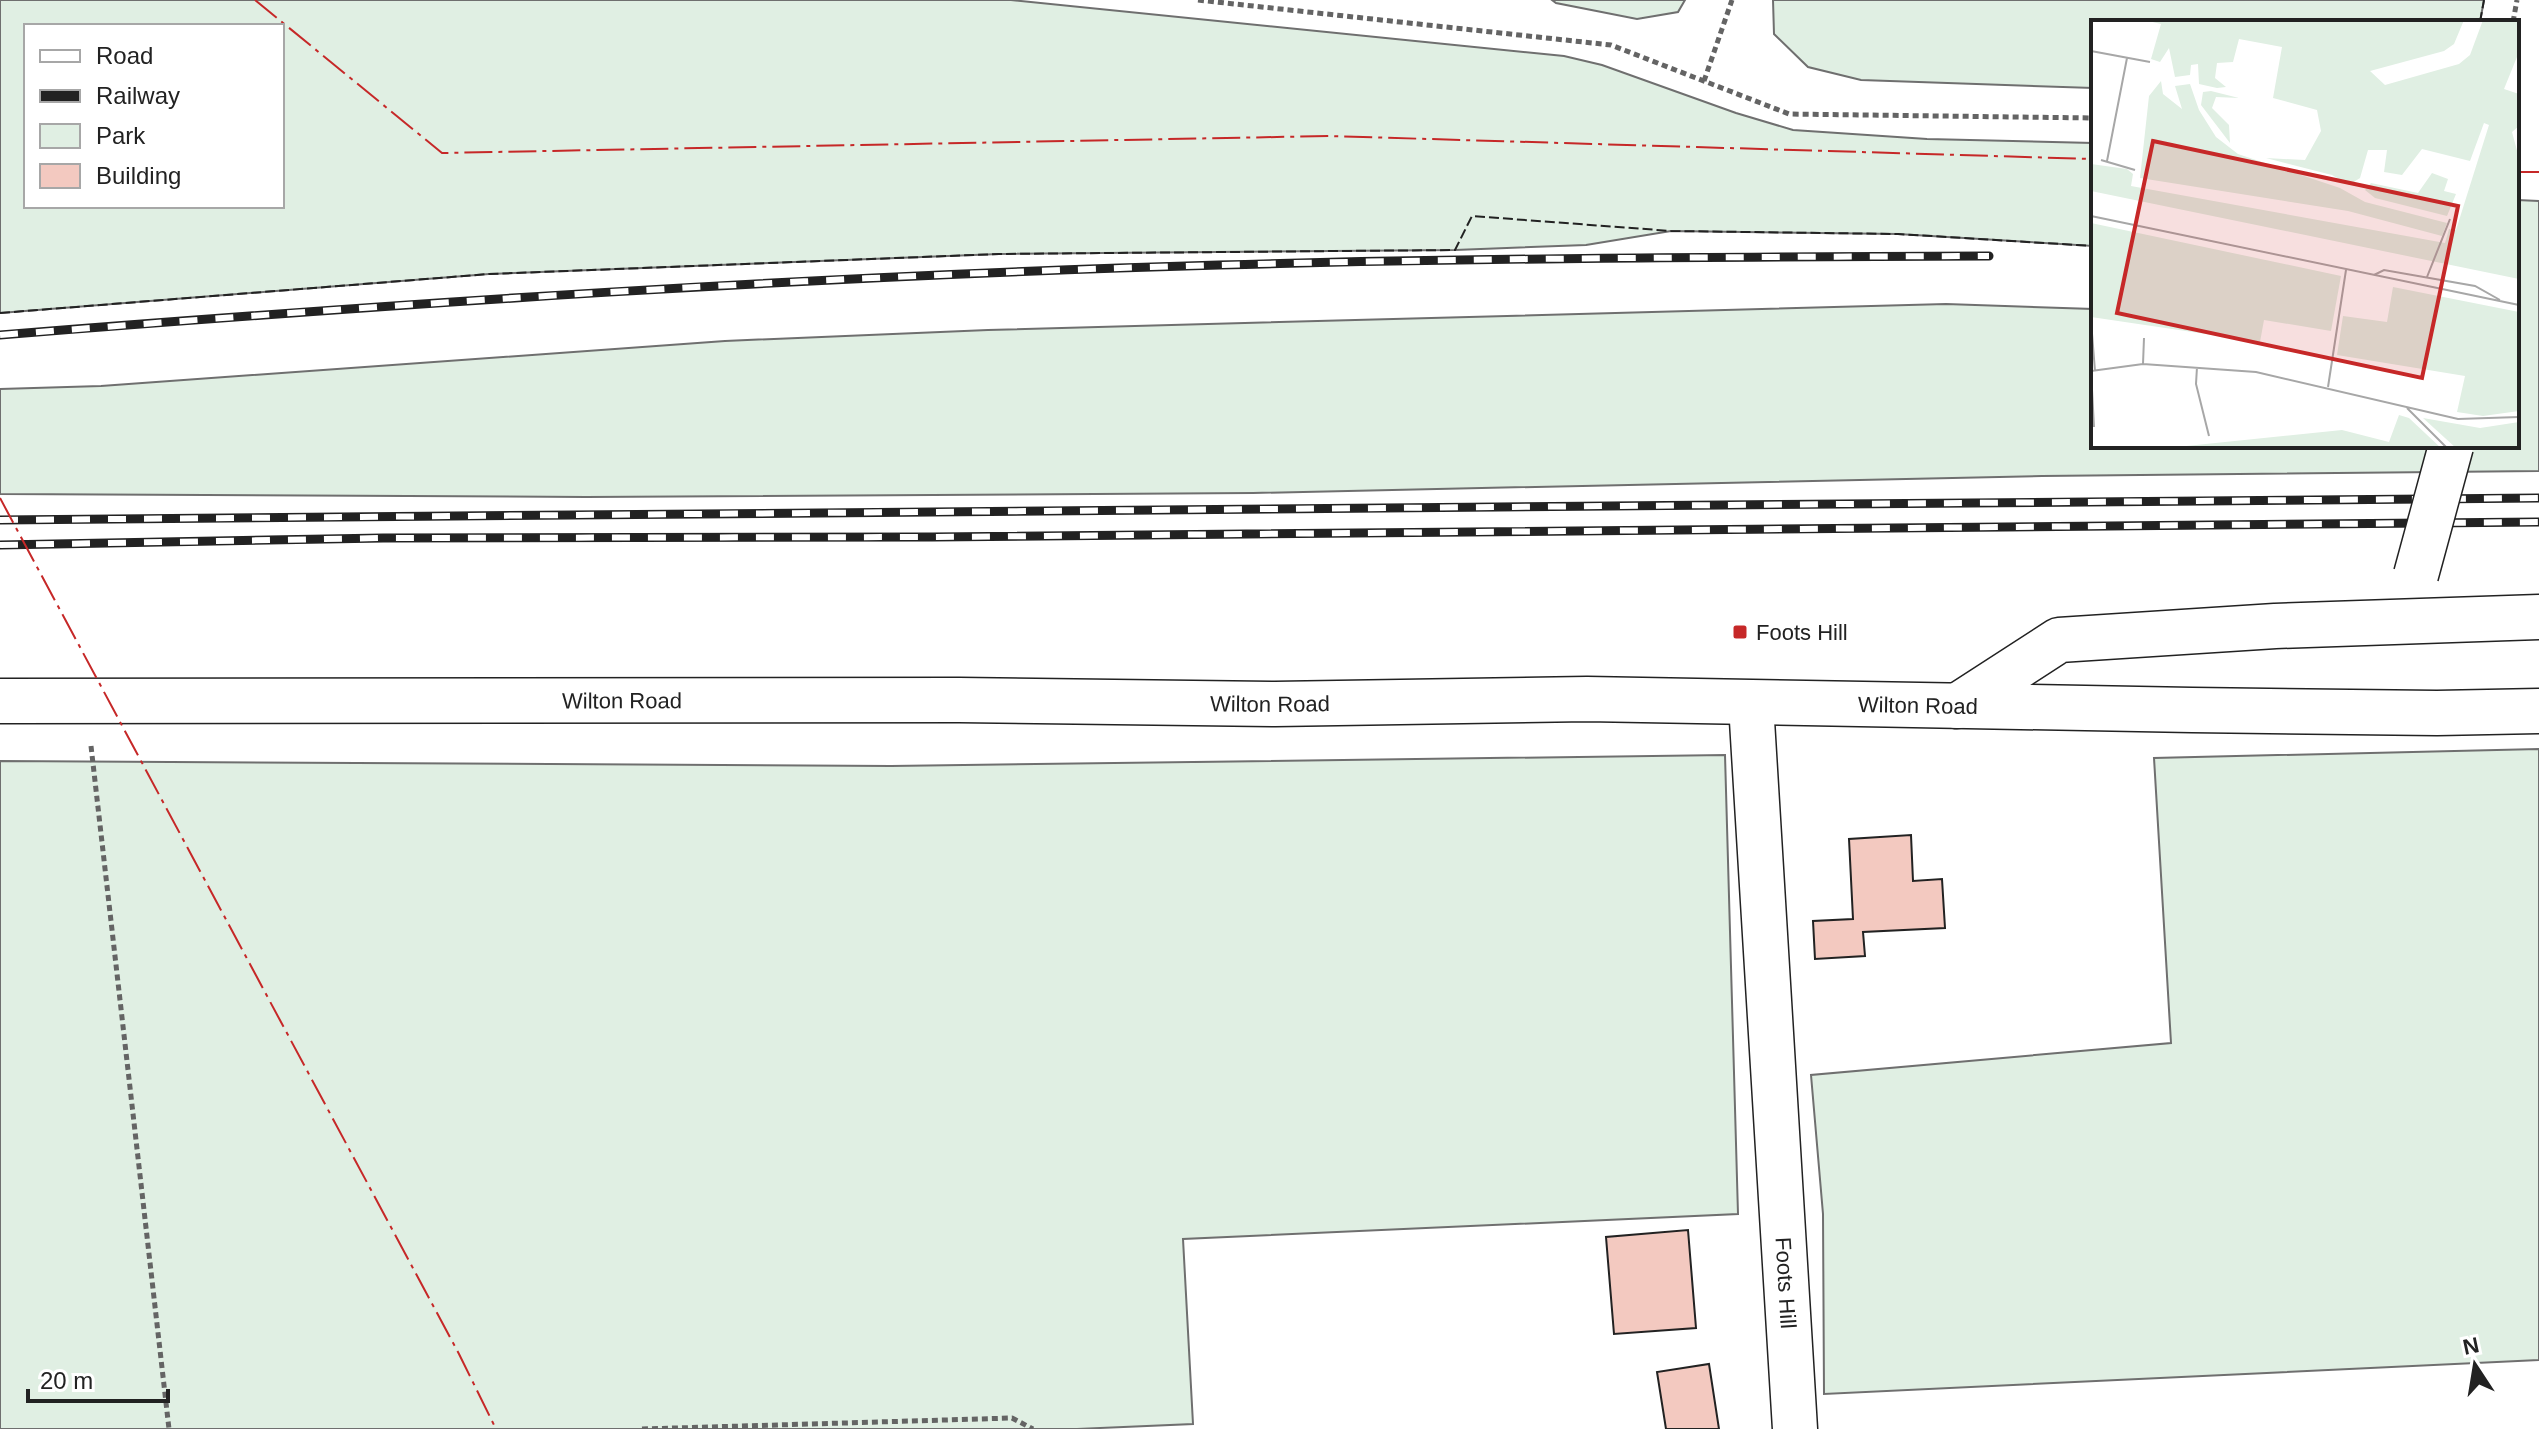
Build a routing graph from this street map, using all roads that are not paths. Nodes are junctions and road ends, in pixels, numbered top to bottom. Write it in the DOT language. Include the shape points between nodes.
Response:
graph roads {
  1 [pos="2450,448"];
  2 [pos="2539,617"];
  3 [pos="2413,620"];
  4 [pos="0,701"];
  5 [pos="1751,704"];
  6 [pos="1957,706"];
  7 [pos="2539,711"];
  8 [pos="1795,1429"];
  1 -- 3 [label="main road, bridge" via="2416,575"];
  2 -- 3 [label="main road"];
  3 -- 6 [label="main road" via="2059,640"];
  4 -- 5 [label="main road, Wilton Road" via="1275,704 1587,699"];
  5 -- 6 [label="main road, Wilton Road"];
  5 -- 8 [label="main road, Foots Hill"];
  6 -- 7 [label="main road, Wilton Road"];
}
